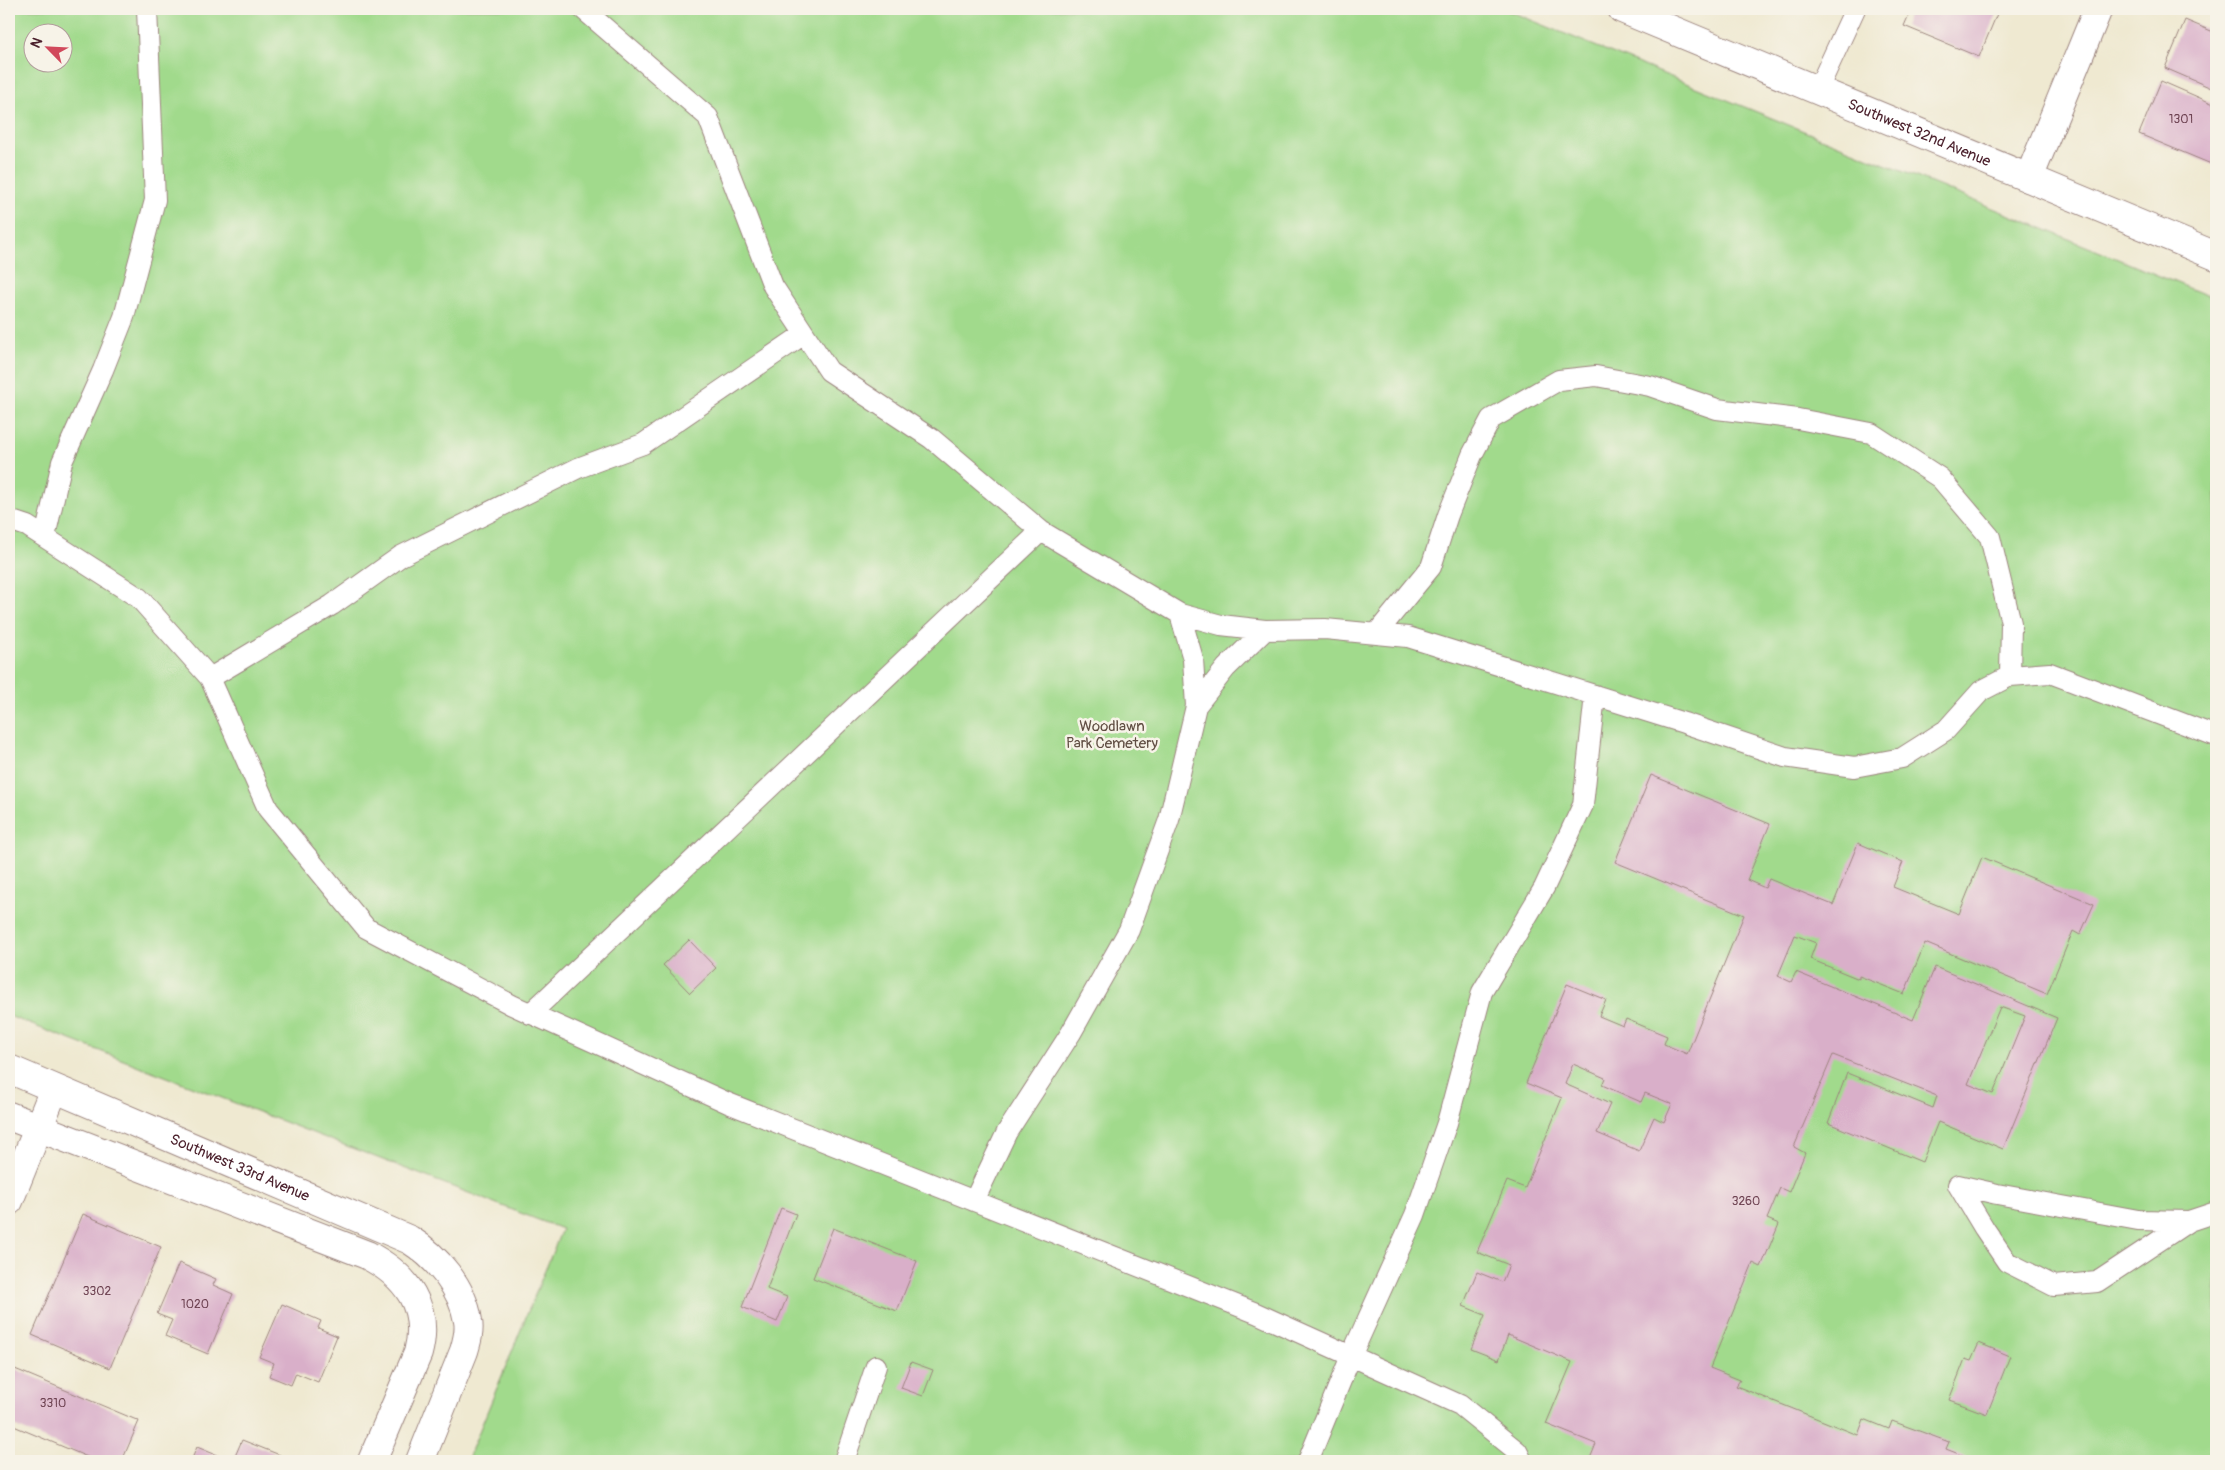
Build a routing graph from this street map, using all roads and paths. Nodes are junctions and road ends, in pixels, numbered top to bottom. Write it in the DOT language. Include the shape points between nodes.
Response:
graph roads {
  1 [pos="147,9"];
  2 [pos="584,9"];
  3 [pos="1622,9"];
  4 [pos="1855,9"];
  5 [pos="2098,9"];
  6 [pos="1818,89"];
  7 [pos="2029,178"];
  8 [pos="2216,256"];
  9 [pos="804,334"];
  10 [pos="9,520"];
  11 [pos="1041,531"];
  12 [pos="45,537"];
  13 [pos="1180,614"];
  14 [pos="1265,630"];
  15 [pos="1376,634"];
  16 [pos="2010,676"];
  17 [pos="210,678"];
  18 [pos="1595,695"];
  19 [pos="1196,706"];
  20 [pos="2216,736"];
  21 [pos="530,1014"];
  22 [pos="9,1069"];
  23 [pos="54,1089"];
  24 [pos="9,1116"];
  25 [pos="38,1128"];
  26 [pos="974,1200"];
  27 [pos="9,1201"];
  28 [pos="2216,1212"];
  29 [pos="2189,1221"];
  30 [pos="455,1288"];
  31 [pos="417,1305"];
  32 [pos="1351,1356"];
  33 [pos="876,1366"];
  34 [pos="372,1461"];
  35 [pos="420,1461"];
  36 [pos="844,1461"];
  37 [pos="1308,1461"];
  38 [pos="1522,1461"];
  1 -- 12 [label="lane" via="155,200 124,317 62,462"];
  2 -- 9 [label="lane" via="708,117 773,286"];
  3 -- 6 [label="street, Southwest 32nd Avenue"];
  4 -- 6 [label="lane"];
  5 -- 7 [label="street"];
  6 -- 7 [label="street, Southwest 32nd Avenue"];
  7 -- 8 [label="street, Southwest 32nd Avenue"];
  9 -- 11 [label="lane" via="829,371 932,439"];
  9 -- 17 [label="lane" via="643,444 578,468 401,556 332,605"];
  10 -- 12 [label="lane" via="28,526"];
  11 -- 13 [label="lane"];
  11 -- 21 [label="lane"];
  12 -- 17 [label="lane" via="139,598"];
  13 -- 14 [label="lane" via="1220,625"];
  13 -- 19 [label="lane" via="1194,658"];
  14 -- 15 [label="lane" via="1325,629"];
  14 -- 19 [label="lane" via="1226,668"];
  15 -- 16 [label="lane" via="1431,567 1469,463 1491,419 1559,380 1596,376 1650,386 1717,409 1798,418 1871,433 1940,478 1990,537 2011,623"];
  15 -- 18 [label="lane" via="1408,638"];
  16 -- 18 [label="lane" via="1981,691 1946,730 1902,758 1854,767 1785,757"];
  16 -- 20 [label="lane" via="2050,673"];
  17 -- 21 [label="lane" via="268,809 366,928"];
  18 -- 32 [label="lane" via="1583,804 1544,888 1482,992 1447,1123 1415,1215"];
  19 -- 26 [label="lane" via="1169,820 1129,930 1071,1033 1007,1132"];
  21 -- 26 [label="lane" via="728,1103"];
  22 -- 23 [label="street, Southwest 33rd Avenue"];
  23 -- 25 [label="street"];
  23 -- 30 [label="street, Southwest 33rd Avenue" via="410,1240 436,1262"];
  24 -- 25 [label="street"];
  25 -- 27 [label="street"];
  25 -- 31 [label="street" via="367,1255 393,1271"];
  26 -- 32 [label="lane" via="1256,1313"];
  28 -- 29 [label="lane"];
  29 -- 29 [label="lane" via="2097,1282 2054,1286 2007,1262 1958,1185 2138,1220"];
  30 -- 31 [label="street"];
  30 -- 35 [label="street, Southwest 33rd Avenue" via="468,1321 469,1336"];
  31 -- 34 [label="street" via="422,1320 418,1353"];
  32 -- 37 [label="lane"];
  32 -- 38 [label="lane" via="1460,1405 1517,1451"];
  33 -- 36 [label="lane"];
}
